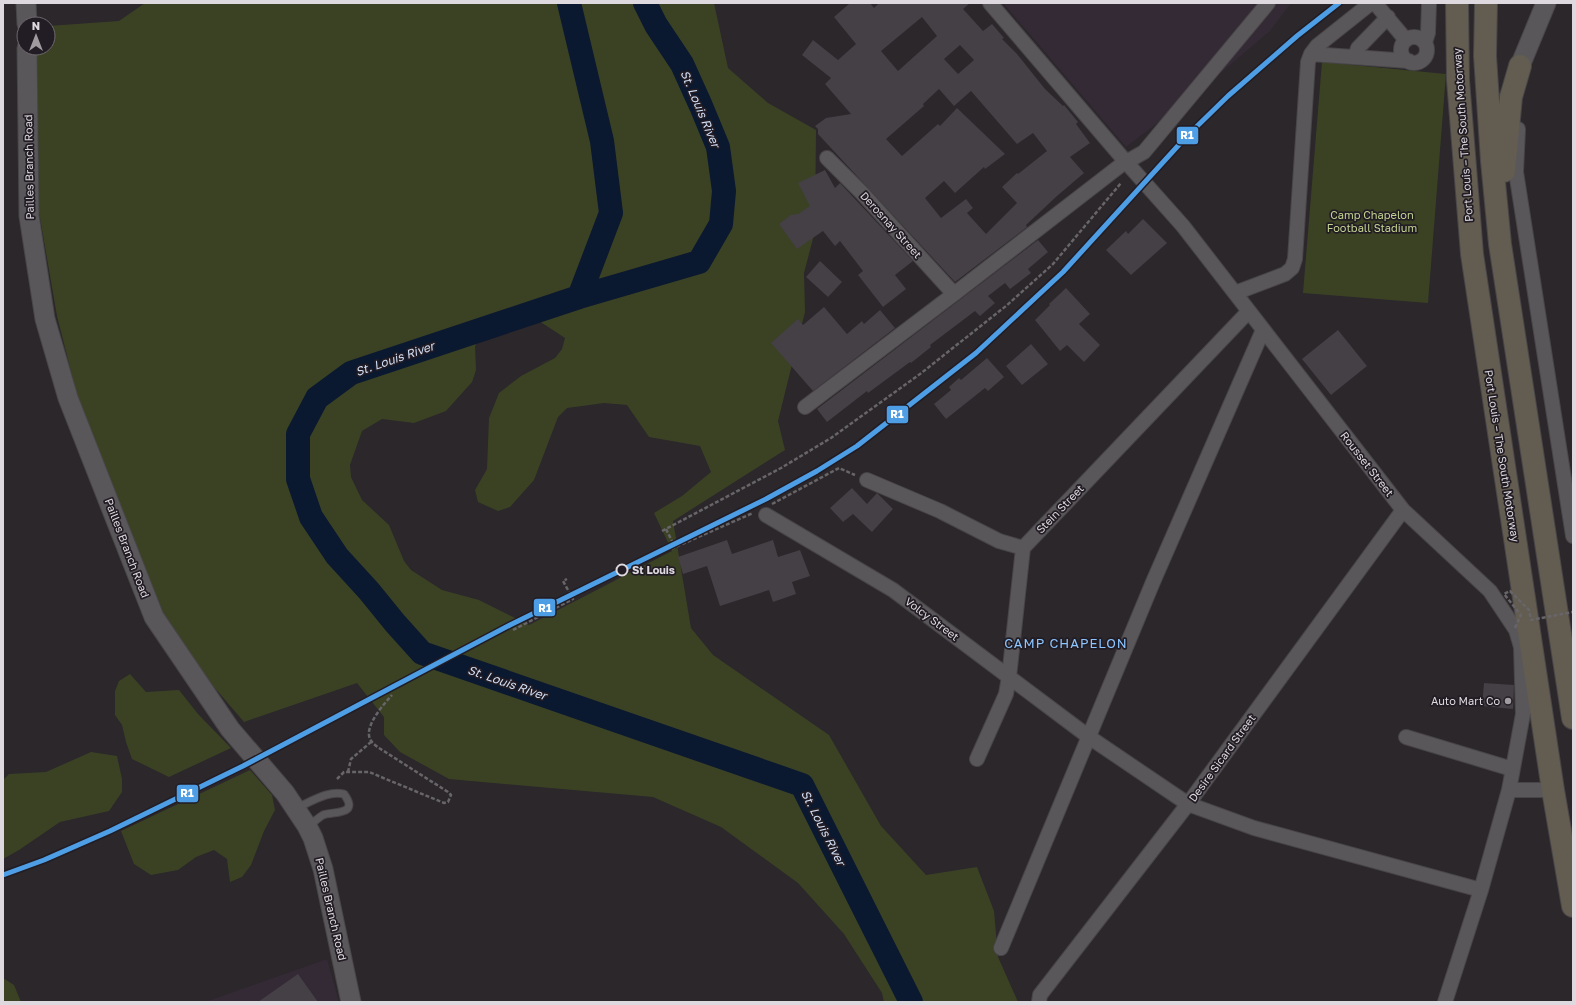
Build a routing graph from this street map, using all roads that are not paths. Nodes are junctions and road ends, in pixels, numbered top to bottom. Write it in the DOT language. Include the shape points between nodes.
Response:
graph roads {
  1 [pos="26,3"];
  2 [pos="990,3"];
  3 [pos="1268,3"];
  4 [pos="1371,3"];
  5 [pos="1375,3"];
  6 [pos="1429,3"];
  7 [pos="1457,3"];
  8 [pos="1486,3"];
  9 [pos="1546,3"];
  10 [pos="26,16"];
  11 [pos="1388,17"];
  12 [pos="1406,40"];
  13 [pos="1425,42"];
  14 [pos="1311,54"];
  15 [pos="27,56"];
  16 [pos="1355,57"];
  17 [pos="1409,61"];
  18 [pos="1520,66"];
  19 [pos="827,158"];
  20 [pos="1126,162"];
  21 [pos="1500,244"];
  22 [pos="1235,293"];
  23 [pos="954,294"];
  24 [pos="1249,311"];
  25 [pos="1263,330"];
  26 [pos="805,407"];
  27 [pos="867,480"];
  28 [pos="1403,510"];
  29 [pos="763,513"];
  30 [pos="1573,536"];
  31 [pos="1022,548"];
  32 [pos="1009,677"];
  33 [pos="1573,718"];
  34 [pos="1089,737"];
  35 [pos="1406,737"];
  36 [pos="978,759"];
  37 [pos="1512,770"];
  38 [pos="1508,790"];
  39 [pos="1553,790"];
  40 [pos="1188,804"];
  41 [pos="296,808"];
  42 [pos="307,826"];
  43 [pos="1481,890"];
  44 [pos="1573,906"];
  45 [pos="1001,948"];
  46 [pos="350,1002"];
  47 [pos="1039,1002"];
  48 [pos="1445,1002"];
  1 -- 10 [label="main road"];
  2 -- 20 [label="street, Rousset Street"];
  3 -- 20 [label="street" via="1144,152"];
  4 -- 14 [label="street" via="1317,46"];
  5 -- 11 [label="street"];
  6 -- 13 [label="street" via="1428,33"];
  7 -- 39 [label="highway, Port Louis – The South Motorway" via="1458,80 1472,254"];
  8 -- 21 [label="highway" via="1485,56"];
  9 -- 18 [label="main road"];
  11 -- 12 [label="street"];
  11 -- 16 [label="street" via="1358,48"];
  12 -- 13 [label="street" via="1418,37"];
  12 -- 17 [label="street" via="1401,51"];
  13 -- 17 [label="street" via="1427,50 1424,58 1417,62"];
  14 -- 16 [label="street"];
  14 -- 22 [label="street" via="1308,62 1295,259 1292,268 1285,274"];
  15 -- 41 [label="main road, Pailles Branch Road" via="29,216 45,319 68,398 154,617 230,729"];
  16 -- 17 [label="street"];
  18 -- 21 [label="highway" via="1511,97 1508,120"];
  18 -- 30 [label="street" via="1516,172"];
  19 -- 23 [label="street, Derosnay Street"];
  20 -- 22 [label="street, Rousset Street" via="1183,226"];
  20 -- 23 [label="street"];
  21 -- 33 [label="highway"];
  22 -- 24 [label="street, Rousset Street"];
  23 -- 26 [label="street"];
  24 -- 25 [label="street, Rousset Street"];
  24 -- 31 [label="street, Stein Street"];
  25 -- 28 [label="street, Rousset Street"];
  25 -- 34 [label="street" via="1153,582"];
  27 -- 31 [label="street" via="940,511 998,541"];
  28 -- 37 [label="street, Rousset Street" via="1490,591 1515,628 1521,647 1523,714"];
  28 -- 40 [label="street, Desire Sicard Street"];
  29 -- 32 [label="street, Volcy Street" via="893,590"];
  31 -- 32 [label="street"];
  32 -- 34 [label="street, Volcy Street"];
  32 -- 36 [label="street" via="1006,694"];
  34 -- 40 [label="street, Volcy Street"];
  34 -- 45 [label="street"];
  35 -- 37 [label="street"];
  37 -- 38 [label="street, Rousset Street"];
  38 -- 39 [label="street"];
  38 -- 43 [label="street, Rousset Street"];
  39 -- 44 [label="highway, Port Louis – The South Motorway"];
  40 -- 43 [label="street, Volcy Street" via="1254,828"];
  40 -- 47 [label="street, Desire Sicard Street" via="1040,995"];
  41 -- 42 [label="main road, Pailles Branch Road"];
  41 -- 42 [label="lane" via="337,793 344,794 348,800 345,811 323,815"];
  42 -- 46 [label="main road, Pailles Branch Road" via="323,869"];
  43 -- 48 [label="street, Rousset Street"];
}
